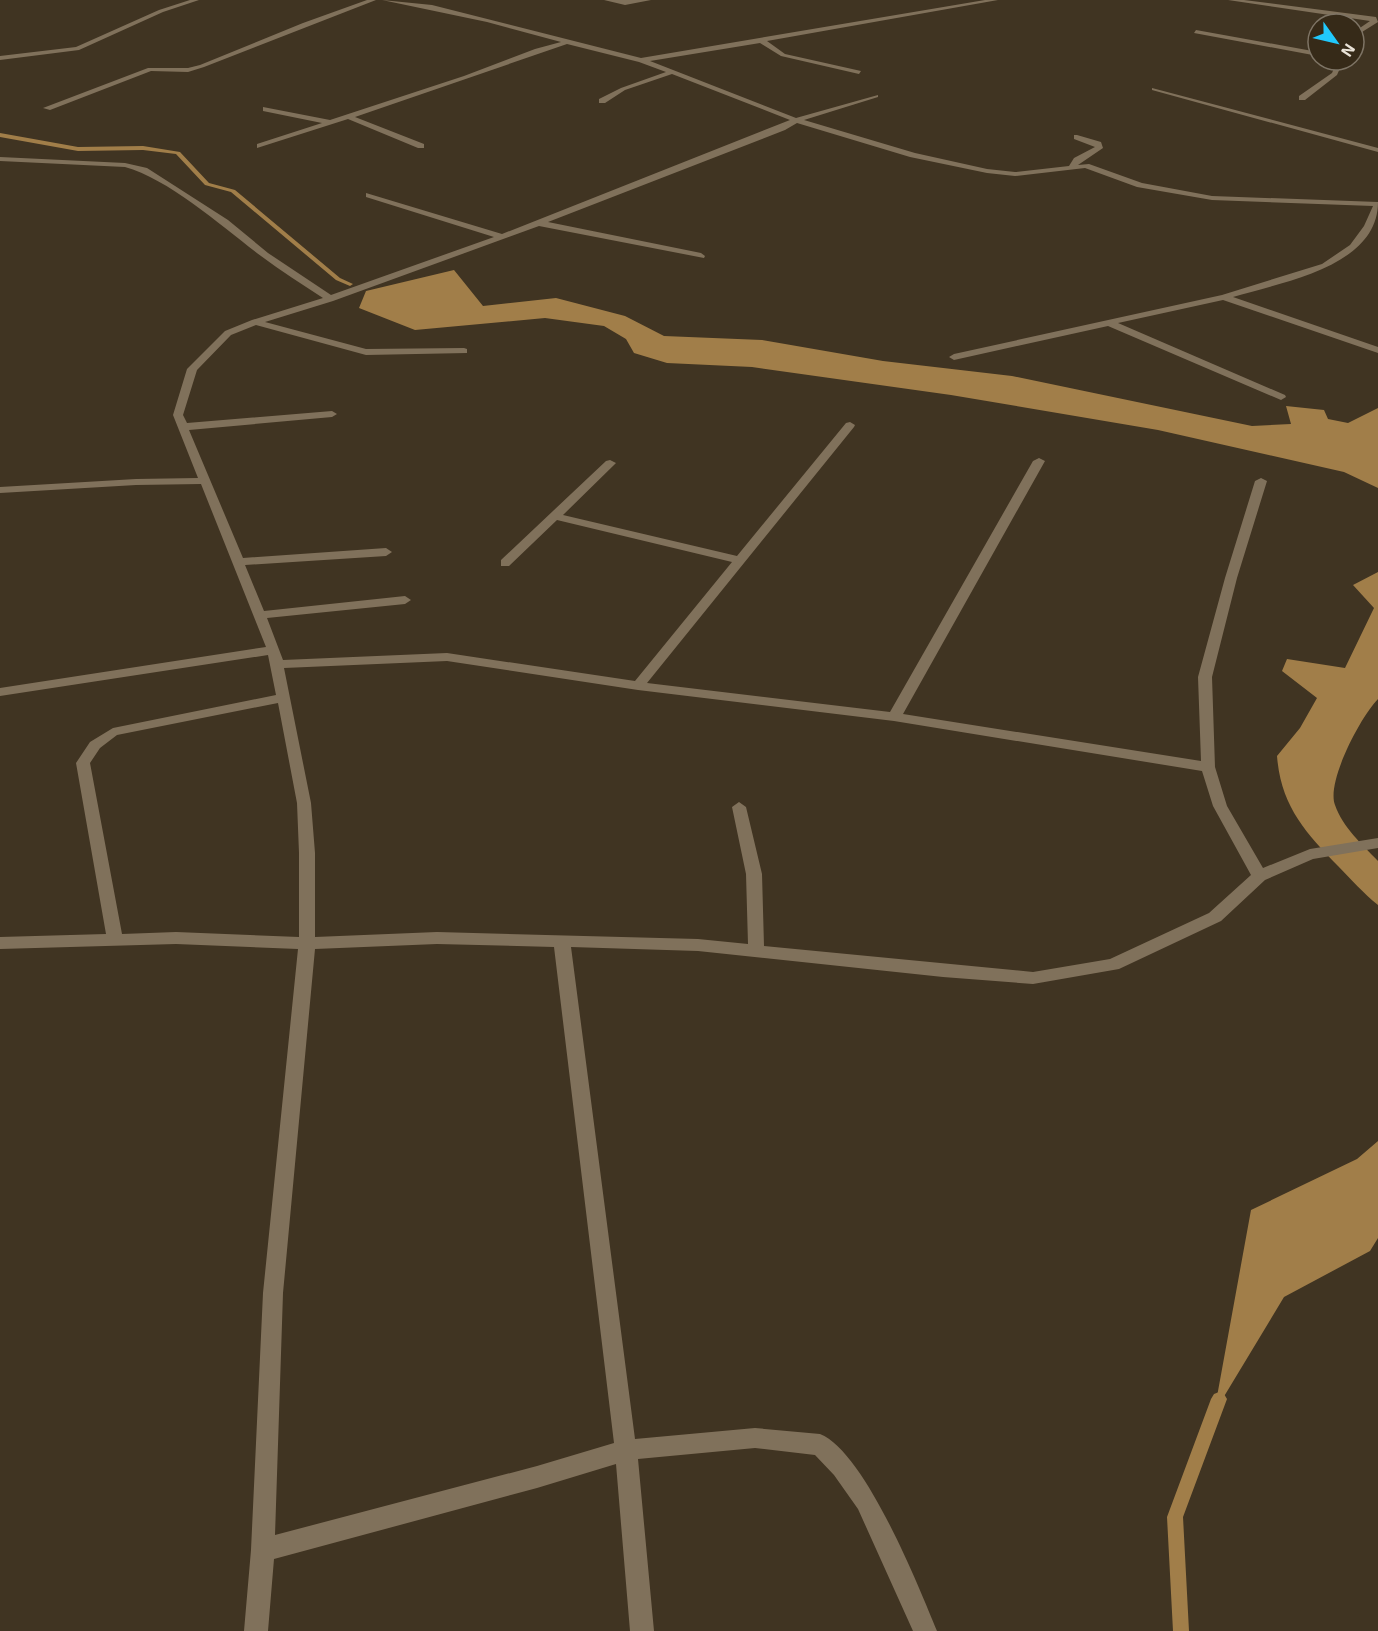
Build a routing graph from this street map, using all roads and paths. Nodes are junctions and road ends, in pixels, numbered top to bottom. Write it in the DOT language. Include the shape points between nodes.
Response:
graph roads {
  1 [pos="196,0"];
  2 [pos="373,0"];
  3 [pos="385,0"];
  4 [pos="607,0"];
  5 [pos="648,0"];
  6 [pos="995,0"];
  7 [pos="1231,0"];
  8 [pos="1377,19"];
  9 [pos="1197,32"];
  10 [pos="763,42"];
  11 [pos="567,43"];
  12 [pos="1306,52"];
  13 [pos="0,58"];
  14 [pos="641,60"];
  15 [pos="672,72"];
  16 [pos="859,72"];
  17 [pos="1336,72"];
  18 [pos="1154,89"];
  19 [pos="876,96"];
  20 [pos="1302,98"];
  21 [pos="602,101"];
  22 [pos="47,108"];
  23 [pos="266,109"];
  24 [pos="349,117"];
  25 [pos="796,120"];
  26 [pos="332,123"];
  27 [pos="1077,137"];
  28 [pos="261,146"];
  29 [pos="422,146"];
  30 [pos="1378,150"];
  31 [pos="0,159"];
  32 [pos="1073,166"];
  33 [pos="369,195"];
  34 [pos="1378,204"];
  35 [pos="539,223"];
  36 [pos="502,237"];
  37 [pos="701,256"];
  38 [pos="1224,297"];
  39 [pos="330,299"];
  40 [pos="255,322"];
  41 [pos="1107,322"];
  42 [pos="1378,350"];
  43 [pos="464,351"];
  44 [pos="954,357"];
  45 [pos="1281,397"];
  46 [pos="332,414"];
  47 [pos="850,425"];
  48 [pos="183,427"];
  49 [pos="1039,461"];
  50 [pos="610,463"];
  51 [pos="204,481"];
  52 [pos="1261,481"];
  53 [pos="0,490"];
  54 [pos="554,516"];
  55 [pos="386,552"];
  56 [pos="741,561"];
  57 [pos="238,562"];
  58 [pos="505,562"];
  59 [pos="405,600"];
  60 [pos="259,615"];
  61 [pos="275,657"];
  62 [pos="638,686"];
  63 [pos="0,692"];
  64 [pos="284,698"];
  65 [pos="894,717"];
  66 [pos="1208,767"];
  67 [pos="739,807"];
  68 [pos="1378,843"];
  69 [pos="1259,876"];
  70 [pos="115,940"];
  71 [pos="562,940"];
  72 [pos="308,942"];
  73 [pos="0,943"];
  74 [pos="756,950"];
  75 [pos="626,1450"];
  76 [pos="263,1550"];
  77 [pos="256,1631"];
  78 [pos="642,1631"];
  79 [pos="925,1631"];
  1 -- 13 [label="street" via="161,11 77,49"];
  2 -- 22 [label="street" via="202,66 188,70 150,69"];
  3 -- 11 [label="street" via="432,7"];
  4 -- 5 [label="street"];
  6 -- 10 [label="street"];
  7 -- 8 [label="street"];
  9 -- 12 [label="street"];
  10 -- 14 [label="street"];
  10 -- 16 [label="street" via="783,55"];
  11 -- 14 [label="street"];
  11 -- 24 [label="street" via="537,50"];
  14 -- 15 [label="street"];
  15 -- 21 [label="street" via="623,89"];
  15 -- 25 [label="street"];
  17 -- 20 [label="street"];
  18 -- 30 [label="street"];
  19 -- 25 [label="street"];
  23 -- 26 [label="street"];
  24 -- 26 [label="street"];
  24 -- 29 [label="street"];
  25 -- 32 [label="street" via="913,155 1000,173"];
  25 -- 35 [label="street"];
  26 -- 28 [label="street"];
  27 -- 32 [label="street" via="1098,144 1099,148"];
  31 -- 39 [label="street" via="126,165 144,170 225,222"];
  32 -- 34 [label="street" via="1098,169 1140,185 1212,198"];
  33 -- 36 [label="street"];
  34 -- 38 [label="street" via="1353,247 1325,266"];
  35 -- 36 [label="street"];
  35 -- 37 [label="street"];
  36 -- 39 [label="street"];
  38 -- 41 [label="street"];
  38 -- 42 [label="street"];
  39 -- 40 [label="street"];
  40 -- 43 [label="street" via="366,352"];
  40 -- 48 [label="street" via="228,333 192,369 178,415"];
  41 -- 44 [label="street"];
  41 -- 45 [label="street"];
  46 -- 48 [label="street"];
  47 -- 56 [label="street"];
  48 -- 51 [label="street"];
  49 -- 65 [label="street"];
  50 -- 54 [label="street"];
  51 -- 53 [label="street"];
  51 -- 57 [label="street"];
  52 -- 66 [label="street" via="1205,677"];
  54 -- 56 [label="street"];
  54 -- 58 [label="street"];
  55 -- 57 [label="street"];
  56 -- 62 [label="street"];
  57 -- 60 [label="street"];
  59 -- 60 [label="street"];
  60 -- 61 [label="street"];
  61 -- 62 [label="street" via="447,657"];
  61 -- 63 [label="street"];
  61 -- 64 [label="street"];
  62 -- 65 [label="street"];
  64 -- 70 [label="street" via="113,732 86,755 83,763"];
  64 -- 72 [label="street" via="304,802"];
  65 -- 66 [label="street"];
  66 -- 69 [label="street" via="1220,806"];
  67 -- 74 [label="street" via="754,874"];
  68 -- 69 [label="street" via="1310,854"];
  69 -- 74 [label="street" via="1215,917 1113,966 1034,978"];
  70 -- 72 [label="street"];
  70 -- 73 [label="street"];
  71 -- 72 [label="street"];
  71 -- 74 [label="street"];
  71 -- 75 [label="street"];
  72 -- 76 [label="street" via="273,1293"];
  75 -- 76 [label="street"];
  75 -- 78 [label="street"];
  75 -- 79 [label="street" via="755,1438 820,1445 842,1467 866,1501"];
  76 -- 77 [label="street"];
}
